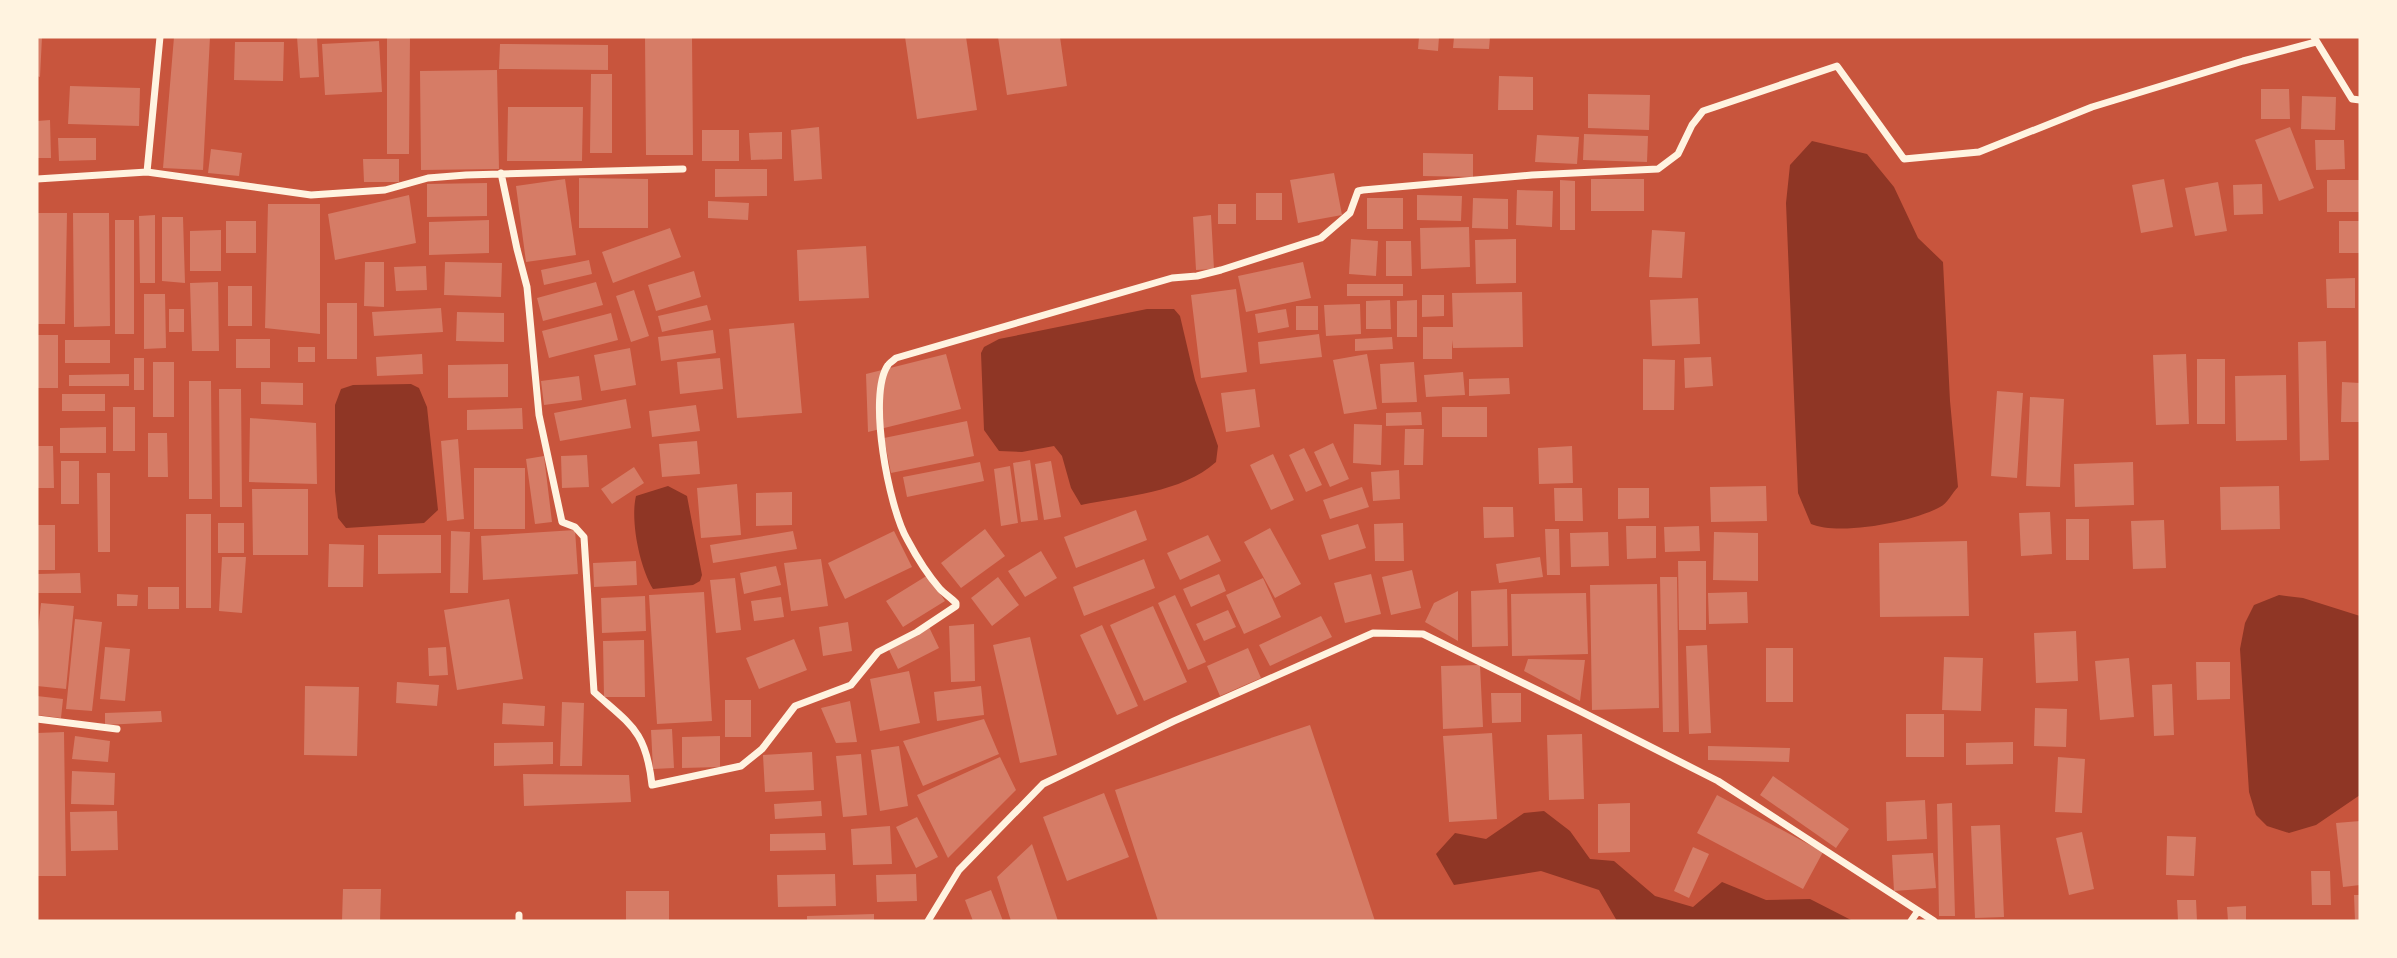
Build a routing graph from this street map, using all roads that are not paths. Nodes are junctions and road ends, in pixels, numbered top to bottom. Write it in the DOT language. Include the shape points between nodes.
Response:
graph roads {
  1 [pos="160,37"];
  2 [pos="2315,39"];
  3 [pos="2360,100"];
  4 [pos="683,169"];
  5 [pos="147,172"];
  6 [pos="501,173"];
  7 [pos="37,179"];
  8 [pos="37,719"];
  9 [pos="117,729"];
  10 [pos="1918,911"];
  11 [pos="928,921"];
  12 [pos="1911,921"];
  13 [pos="1934,921"];
  1 -- 5 [label="street"];
  2 -- 3 [label="street" via="2352,99"];
  2 -- 6 [label="street" via="2092,107 1979,152 1904,159 1838,66 1703,111 1678,154 1658,169 1358,191 1350,212 1321,238 1221,270 1172,278 896,358 888,364 881,383 880,430 887,477 905,537 956,606 878,652 851,685 795,706 762,749 741,766 652,785 649,757 638,733 594,692 584,537 562,522 539,415 527,287"];
  4 -- 6 [label="street"];
  5 -- 6 [label="street" via="311,195 385,190 428,178"];
  5 -- 7 [label="street"];
  8 -- 9 [label="street"];
  10 -- 11 [label="street" via="1718,781 1423,634 1373,633 1043,784 959,870"];
  10 -- 12 [label="street"];
  10 -- 13 [label="street"];
}
